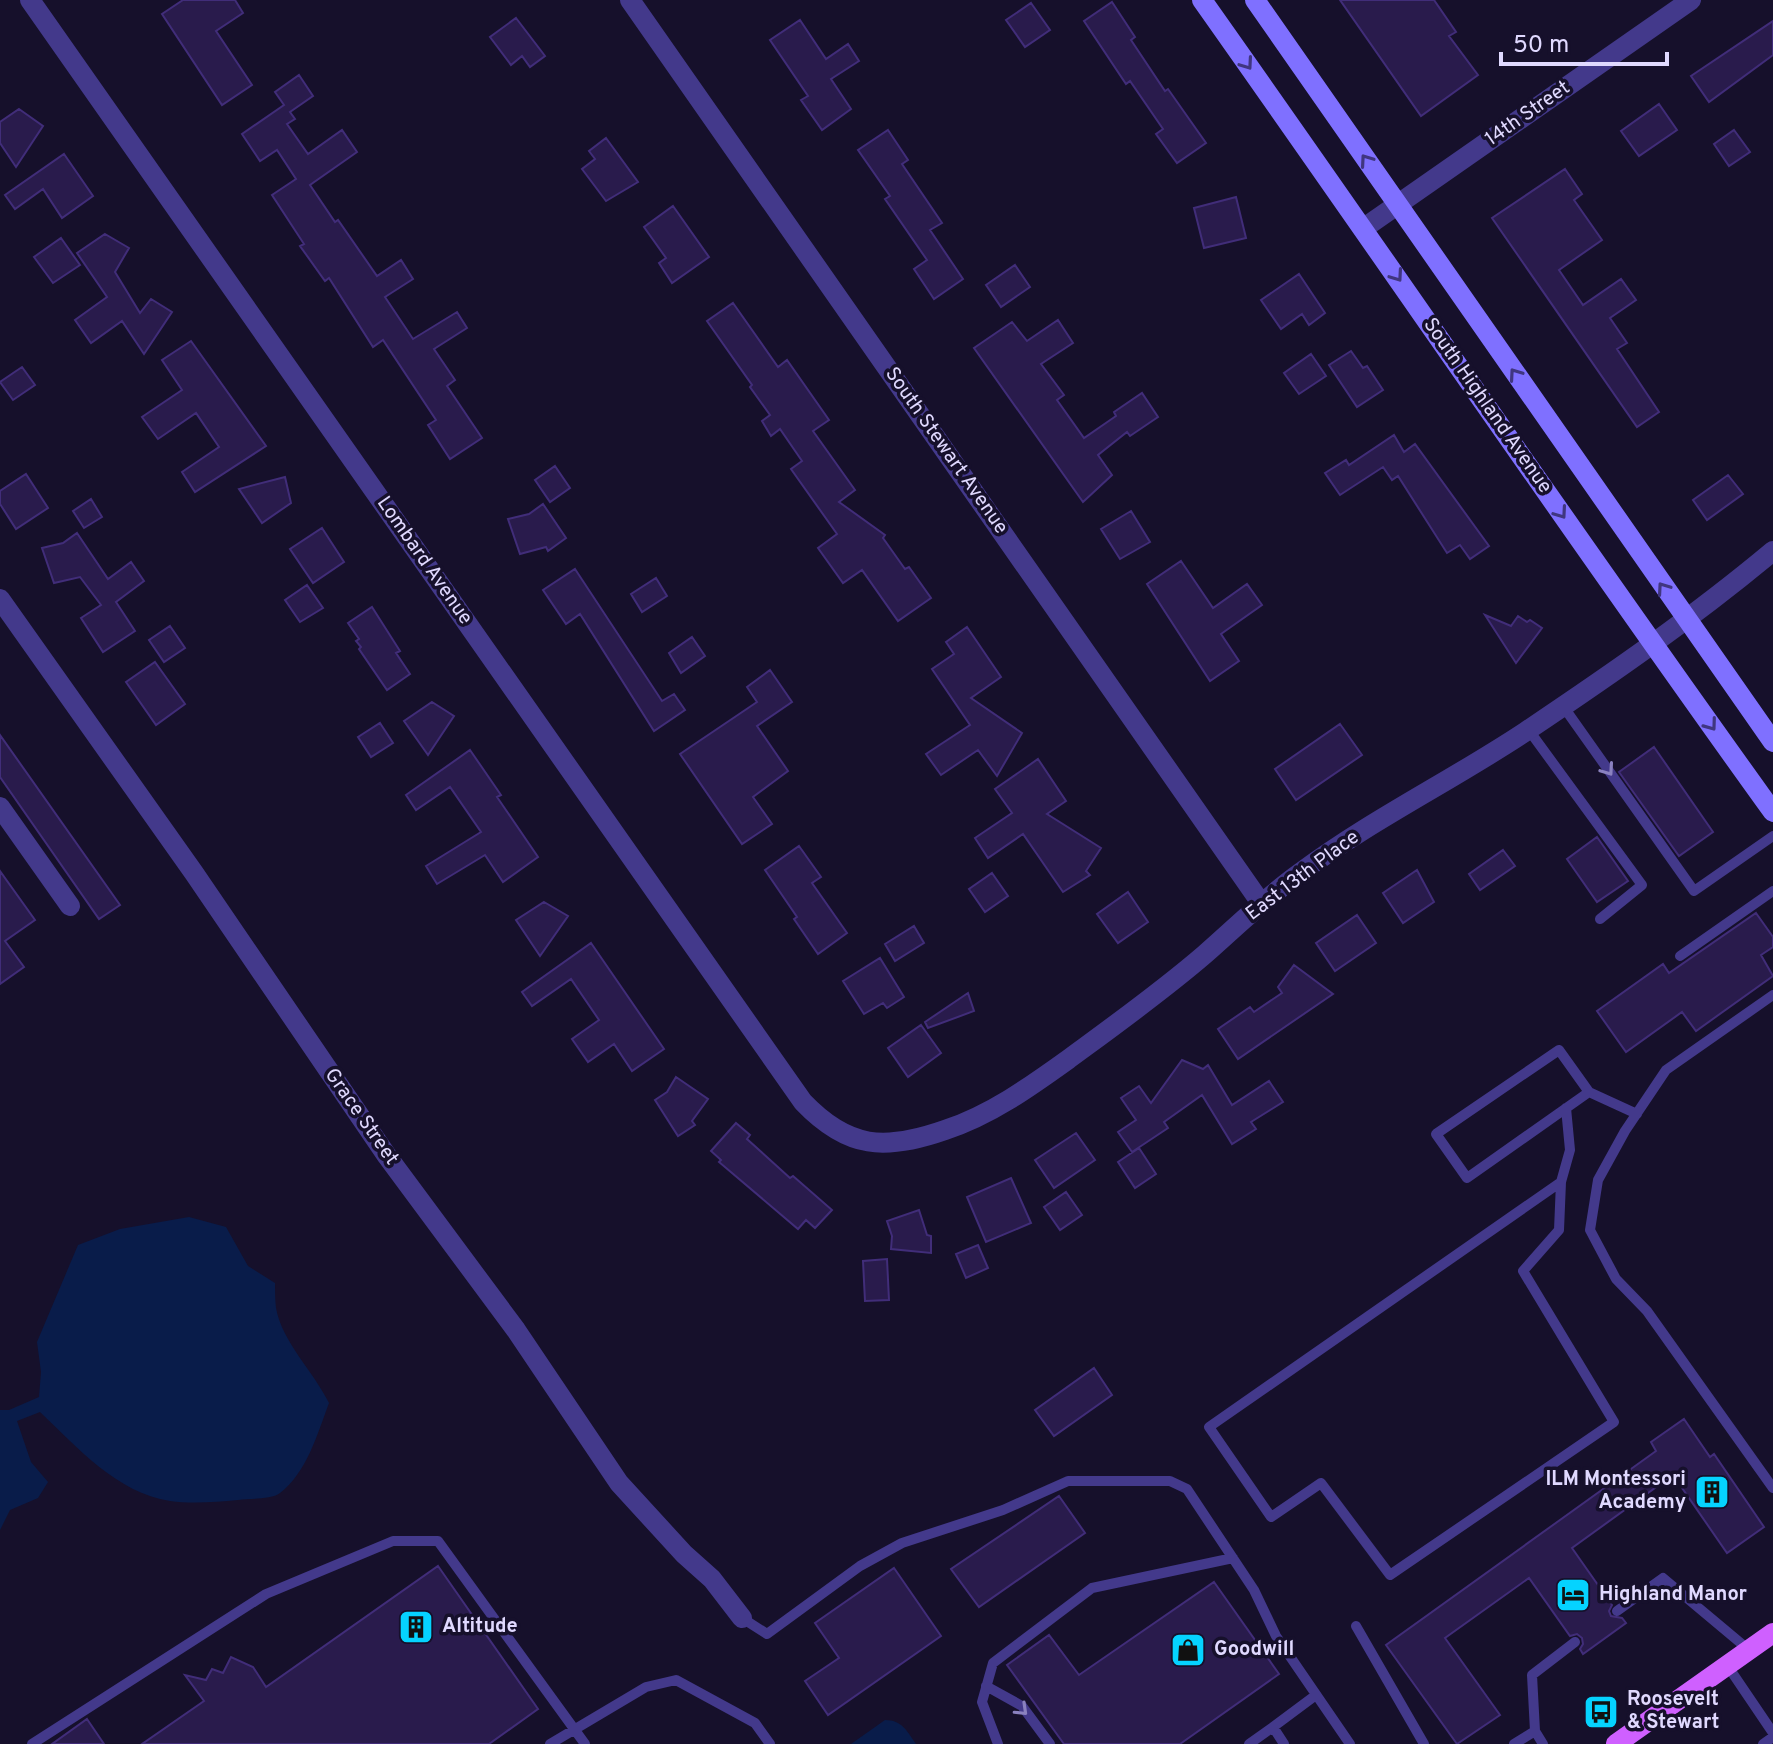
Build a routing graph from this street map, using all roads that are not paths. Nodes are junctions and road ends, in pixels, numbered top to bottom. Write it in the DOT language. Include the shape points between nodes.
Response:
graph roads {
  1 [pos="30,0"];
  2 [pos="630,0"];
  3 [pos="1202,0"];
  4 [pos="1255,0"];
  5 [pos="1691,0"];
  6 [pos="1398,205"];
  7 [pos="1364,228"];
  8 [pos="1773,551"];
  9 [pos="0,599"];
  10 [pos="1686,621"];
  11 [pos="18,624"];
  12 [pos="0,637"];
  13 [pos="1653,646"];
  14 [pos="1563,706"];
  15 [pos="1528,729"];
  16 [pos="1773,742"];
  17 [pos="0,807"];
  18 [pos="1773,812"];
  19 [pos="1773,836"];
  20 [pos="1773,891"];
  21 [pos="1261,903"];
  22 [pos="70,906"];
  23 [pos="1600,919"];
  24 [pos="1680,956"];
  25 [pos="1773,995"];
  26 [pos="1589,1092"];
  27 [pos="1566,1108"];
  28 [pos="1637,1114"];
  29 [pos="821,1120"];
  30 [pos="1561,1182"];
  31 [pos="1773,1488"];
  32 [pos="1233,1558"];
  33 [pos="1617,1611"];
  34 [pos="742,1618"];
  35 [pos="1356,1626"];
  36 [pos="1773,1633"];
  37 [pos="1575,1642"];
  38 [pos="1749,1650"];
  39 [pos="1727,1665"];
  40 [pos="986,1686"];
  41 [pos="1316,1695"];
  42 [pos="1273,1727"];
  43 [pos="573,1728"];
  44 [pos="1535,1731"];
  45 [pos="1773,1735"];
  46 [pos="1629,1740"];
  47 [pos="32,1744"];
  48 [pos="550,1744"];
  49 [pos="585,1744"];
  50 [pos="770,1744"];
  51 [pos="998,1744"];
  52 [pos="1050,1744"];
  53 [pos="1249,1744"];
  54 [pos="1284,1744"];
  55 [pos="1350,1744"];
  56 [pos="1424,1744"];
  57 [pos="1514,1744"];
  58 [pos="1543,1744"];
  59 [pos="1763,1744"];
  1 -- 29 [label="street, Lombard Avenue" via="803,1102"];
  2 -- 21 [label="street, South Stewart Avenue"];
  3 -- 7 [label="main road, South Highland Avenue, one-way"];
  6 -- 4 [label="main road, South Highland Avenue, one-way"];
  5 -- 6 [label="street, 14th Street"];
  6 -- 7 [label="street, 14th Street"];
  10 -- 6 [label="main road, South Highland Avenue, one-way"];
  7 -- 13 [label="main road, South Highland Avenue, one-way"];
  8 -- 10 [label="street, East 13th Place"];
  9 -- 11 [label="street, Grace Street"];
  10 -- 13 [label="street, East 13th Place"];
  10 -- 16 [label="main road, South Highland Avenue"];
  11 -- 12 [label="street"];
  11 -- 34 [label="street, Grace Street" via="619,1483 712,1579"];
  13 -- 14 [label="street, East 13th Place"];
  13 -- 18 [label="main road, South Highland Avenue, one-way"];
  14 -- 15 [label="street, East 13th Place"];
  14 -- 19 [label="lane, one-way" via="1694,891"];
  15 -- 21 [label="street, East 13th Place" via="1407,801"];
  15 -- 23 [label="lane" via="1642,885"];
  17 -- 22 [label="street"];
  20 -- 24 [label="lane"];
  21 -- 29 [label="street, East 13th Place" via="1158,994 1023,1092 963,1124 909,1141 865,1143 841,1135"];
  25 -- 28 [label="lane" via="1666,1070"];
  26 -- 27 [label="lane"];
  26 -- 27 [label="lane" via="1559,1050 1436,1134 1467,1178"];
  26 -- 28 [label="lane"];
  27 -- 30 [label="lane" via="1570,1150"];
  28 -- 31 [label="lane" via="1598,1180 1590,1230 1616,1279 1647,1311"];
  30 -- 30 [label="lane" via="1559,1230 1523,1271 1614,1422 1390,1575 1321,1483 1271,1517 1209,1427"];
  32 -- 34 [label="lane" via="1187,1489 1179,1485 1068,1481 1003,1510 902,1543 860,1566 767,1634"];
  32 -- 40 [label="lane" via="1092,1588 993,1663"];
  32 -- 41 [label="lane"];
  33 -- 38 [label="lane" via="1663,1578"];
  35 -- 56 [label="lane"];
  36 -- 38 [label="main road"];
  37 -- 44 [label="lane" via="1532,1675"];
  38 -- 39 [label="main road"];
  39 -- 45 [label="lane"];
  39 -- 46 [label="main road"];
  40 -- 51 [label="lane" via="982,1702"];
  40 -- 52 [label="lane, one-way" via="1022,1706"];
  41 -- 42 [label="lane"];
  41 -- 55 [label="lane"];
  42 -- 53 [label="lane"];
  42 -- 54 [label="lane"];
  43 -- 47 [label="lane" via="438,1541 393,1541 266,1594"];
  43 -- 48 [label="lane"];
  43 -- 49 [label="lane"];
  43 -- 50 [label="lane" via="646,1687 676,1680 755,1723"];
  44 -- 57 [label="lane"];
  44 -- 58 [label="lane"];
  45 -- 59 [label="lane"];
}
